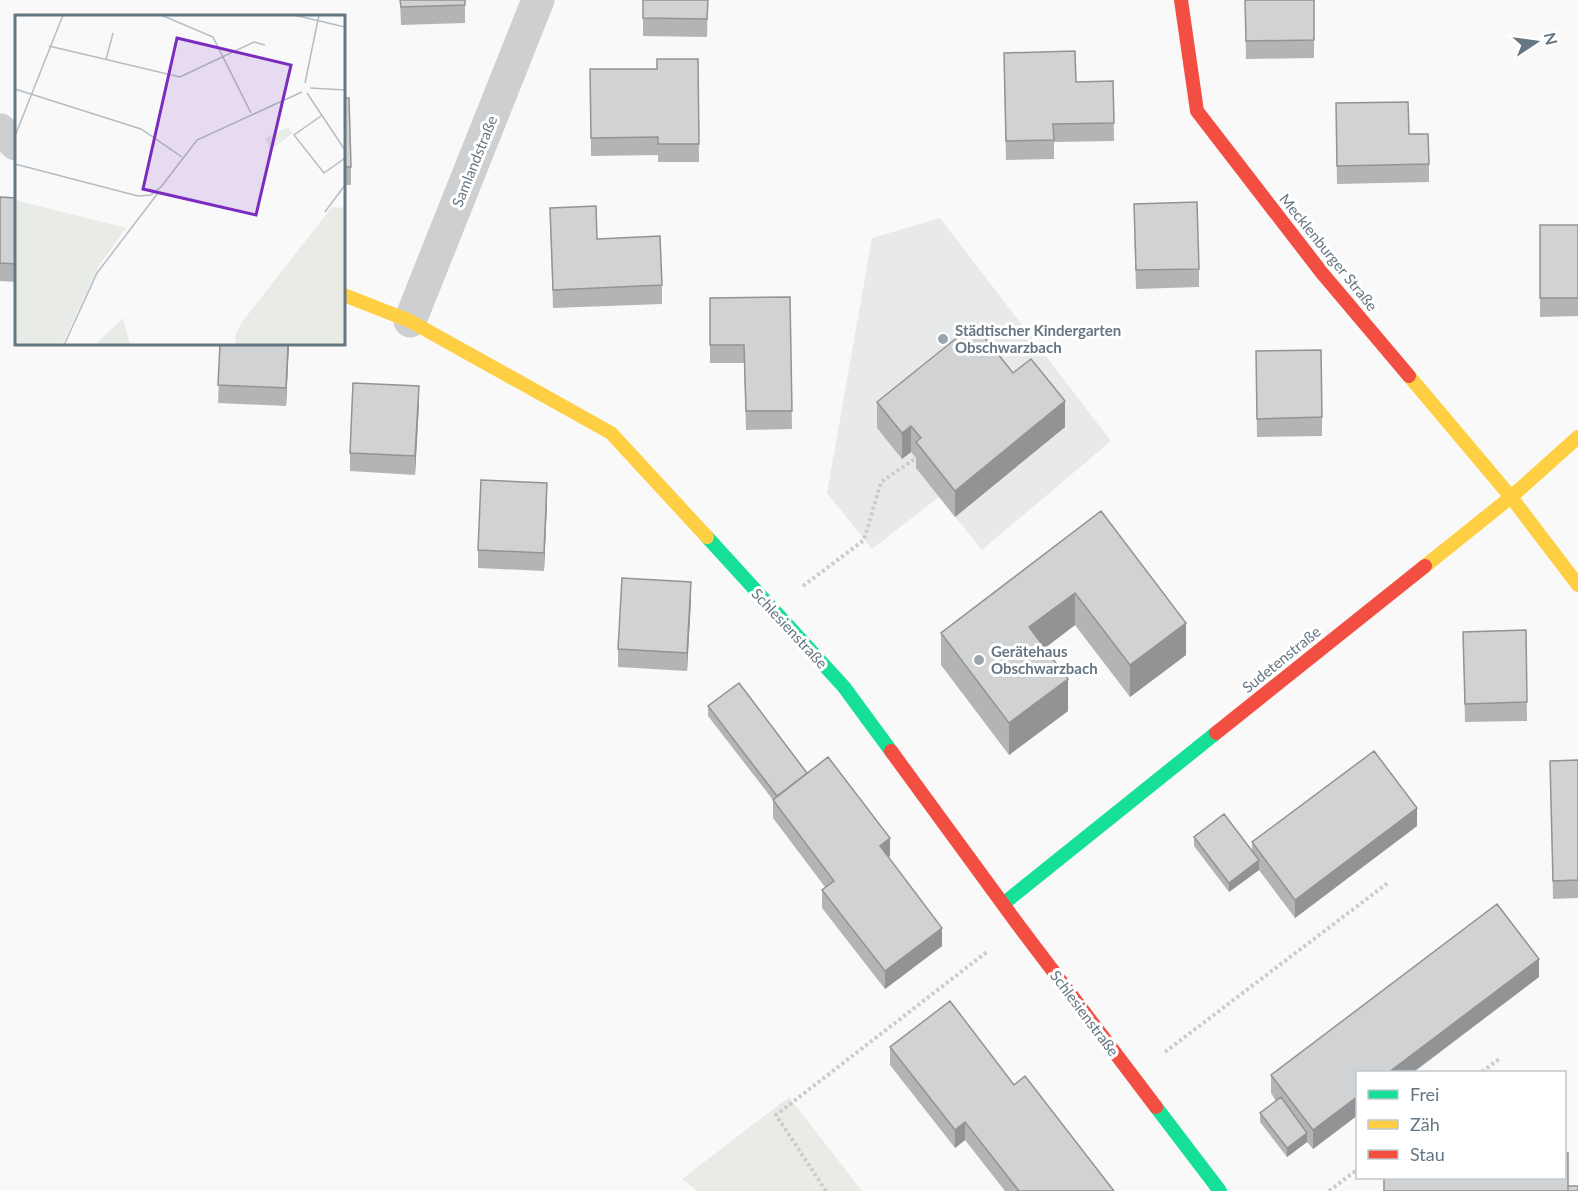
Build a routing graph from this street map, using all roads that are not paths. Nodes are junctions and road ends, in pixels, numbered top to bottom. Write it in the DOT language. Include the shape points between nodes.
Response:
graph roads {
  1 [pos="538,0"];
  2 [pos="1181,0"];
  3 [pos="0,130"];
  4 [pos="15,143"];
  5 [pos="0,156"];
  6 [pos="15,164"];
  7 [pos="345,295"];
  8 [pos="410,321"];
  9 [pos="1578,437"];
  10 [pos="1511,497"];
  11 [pos="1578,585"];
  12 [pos="1003,904"];
  13 [pos="1220,1191"];
  1 -- 8 [label="street, Samlandstraße"];
  2 -- 10 [label="street, Mecklenburger Straße" via="1197,111 1322,273"];
  3 -- 4 [label="street"];
  5 -- 6 [label="street"];
  7 -- 8 [label="street, Schlesienstraße"];
  8 -- 12 [label="street, Schlesienstraße" via="611,433 844,687"];
  9 -- 10 [label="street, Sudetenstraße"];
  10 -- 11 [label="street, Mecklenburger Straße"];
  10 -- 12 [label="street, Sudetenstraße"];
  12 -- 13 [label="street, Schlesienstraße"];
}
